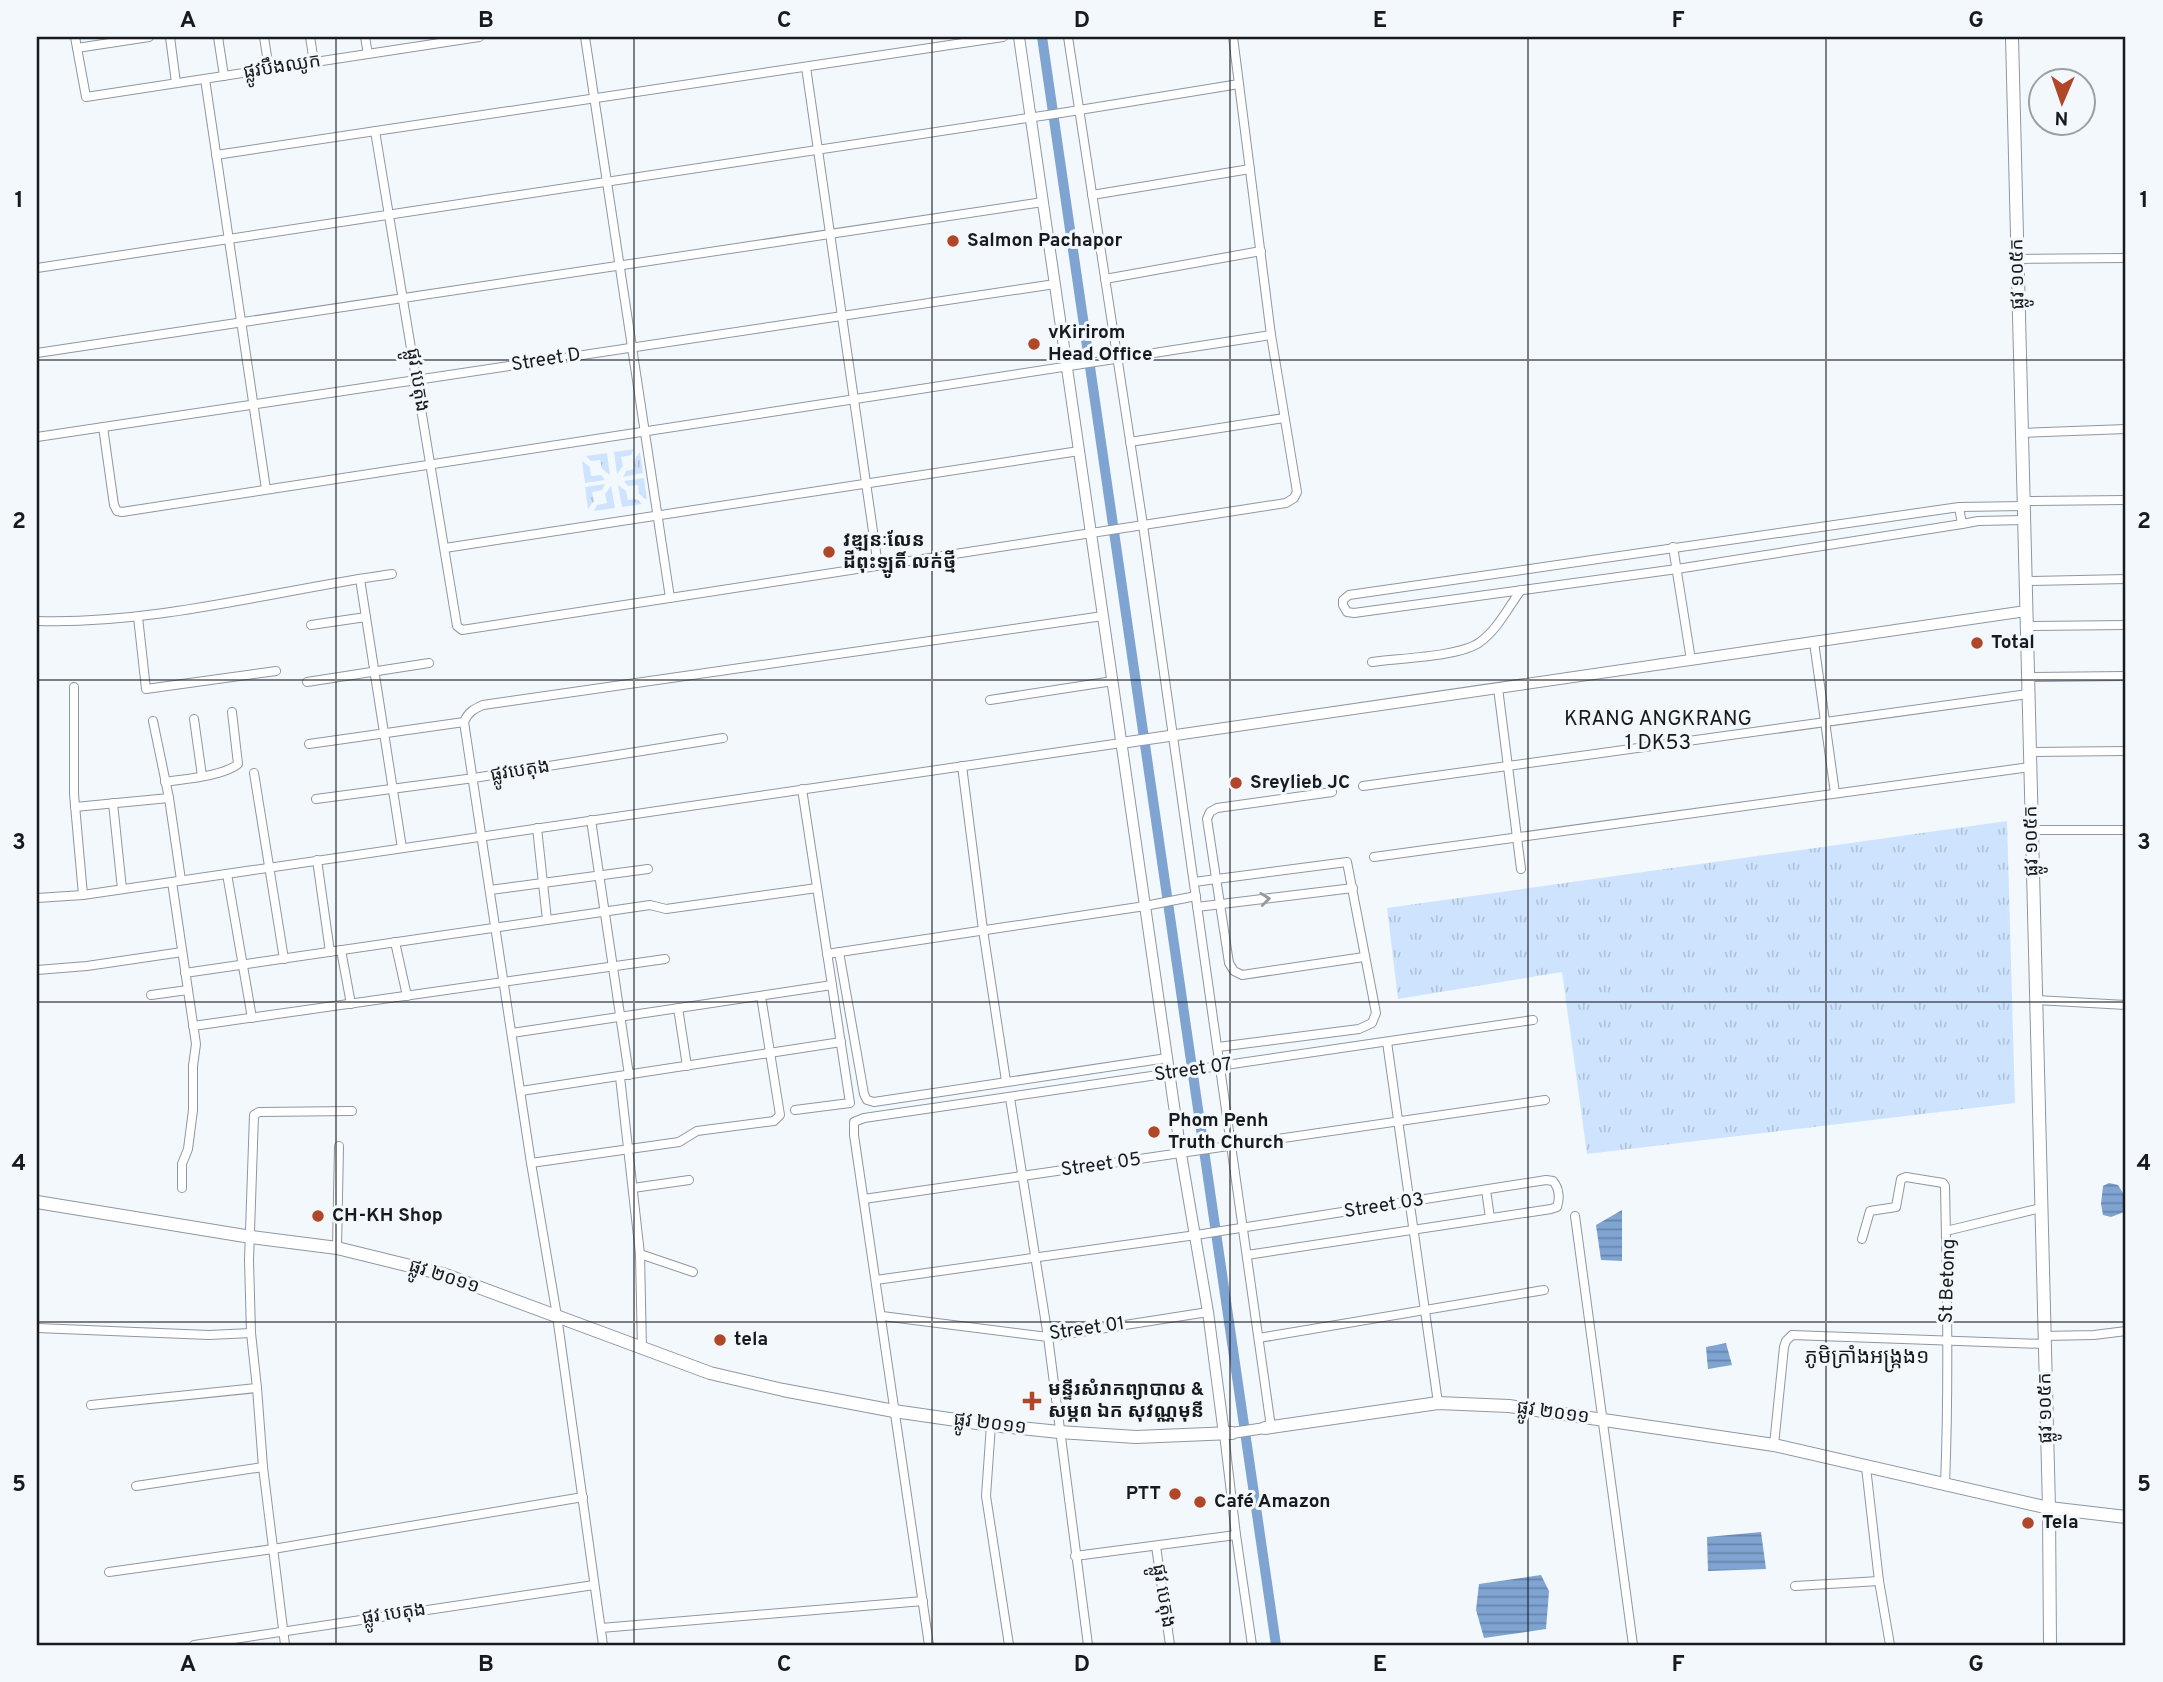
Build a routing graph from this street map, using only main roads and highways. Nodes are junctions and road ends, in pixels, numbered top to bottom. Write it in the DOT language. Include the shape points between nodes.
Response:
graph roads {
  1 [pos="2012,37"];
  2 [pos="37,1202"];
  3 [pos="1268,1428"];
  4 [pos="1228,1434"];
  5 [pos="2049,1508"];
  6 [pos="2126,1517"];
  7 [pos="2050,1645"];
  1 -- 5 [label="main road, ផ្លូវ ១០៥ក"];
  2 -- 4 [label="main road, ផ្លូវ ២០១១" via="337,1248 443,1274 710,1373 783,1390 894,1411 1059,1432 1136,1437"];
  3 -- 5 [label="main road, ផ្លូវ ២០១១" via="1438,1403 1509,1406 1774,1445"];
  5 -- 6 [label="main road, ផ្លូវ ២០១១"];
  5 -- 7 [label="main road, ផ្លូវ ១០៥ក"];
}
